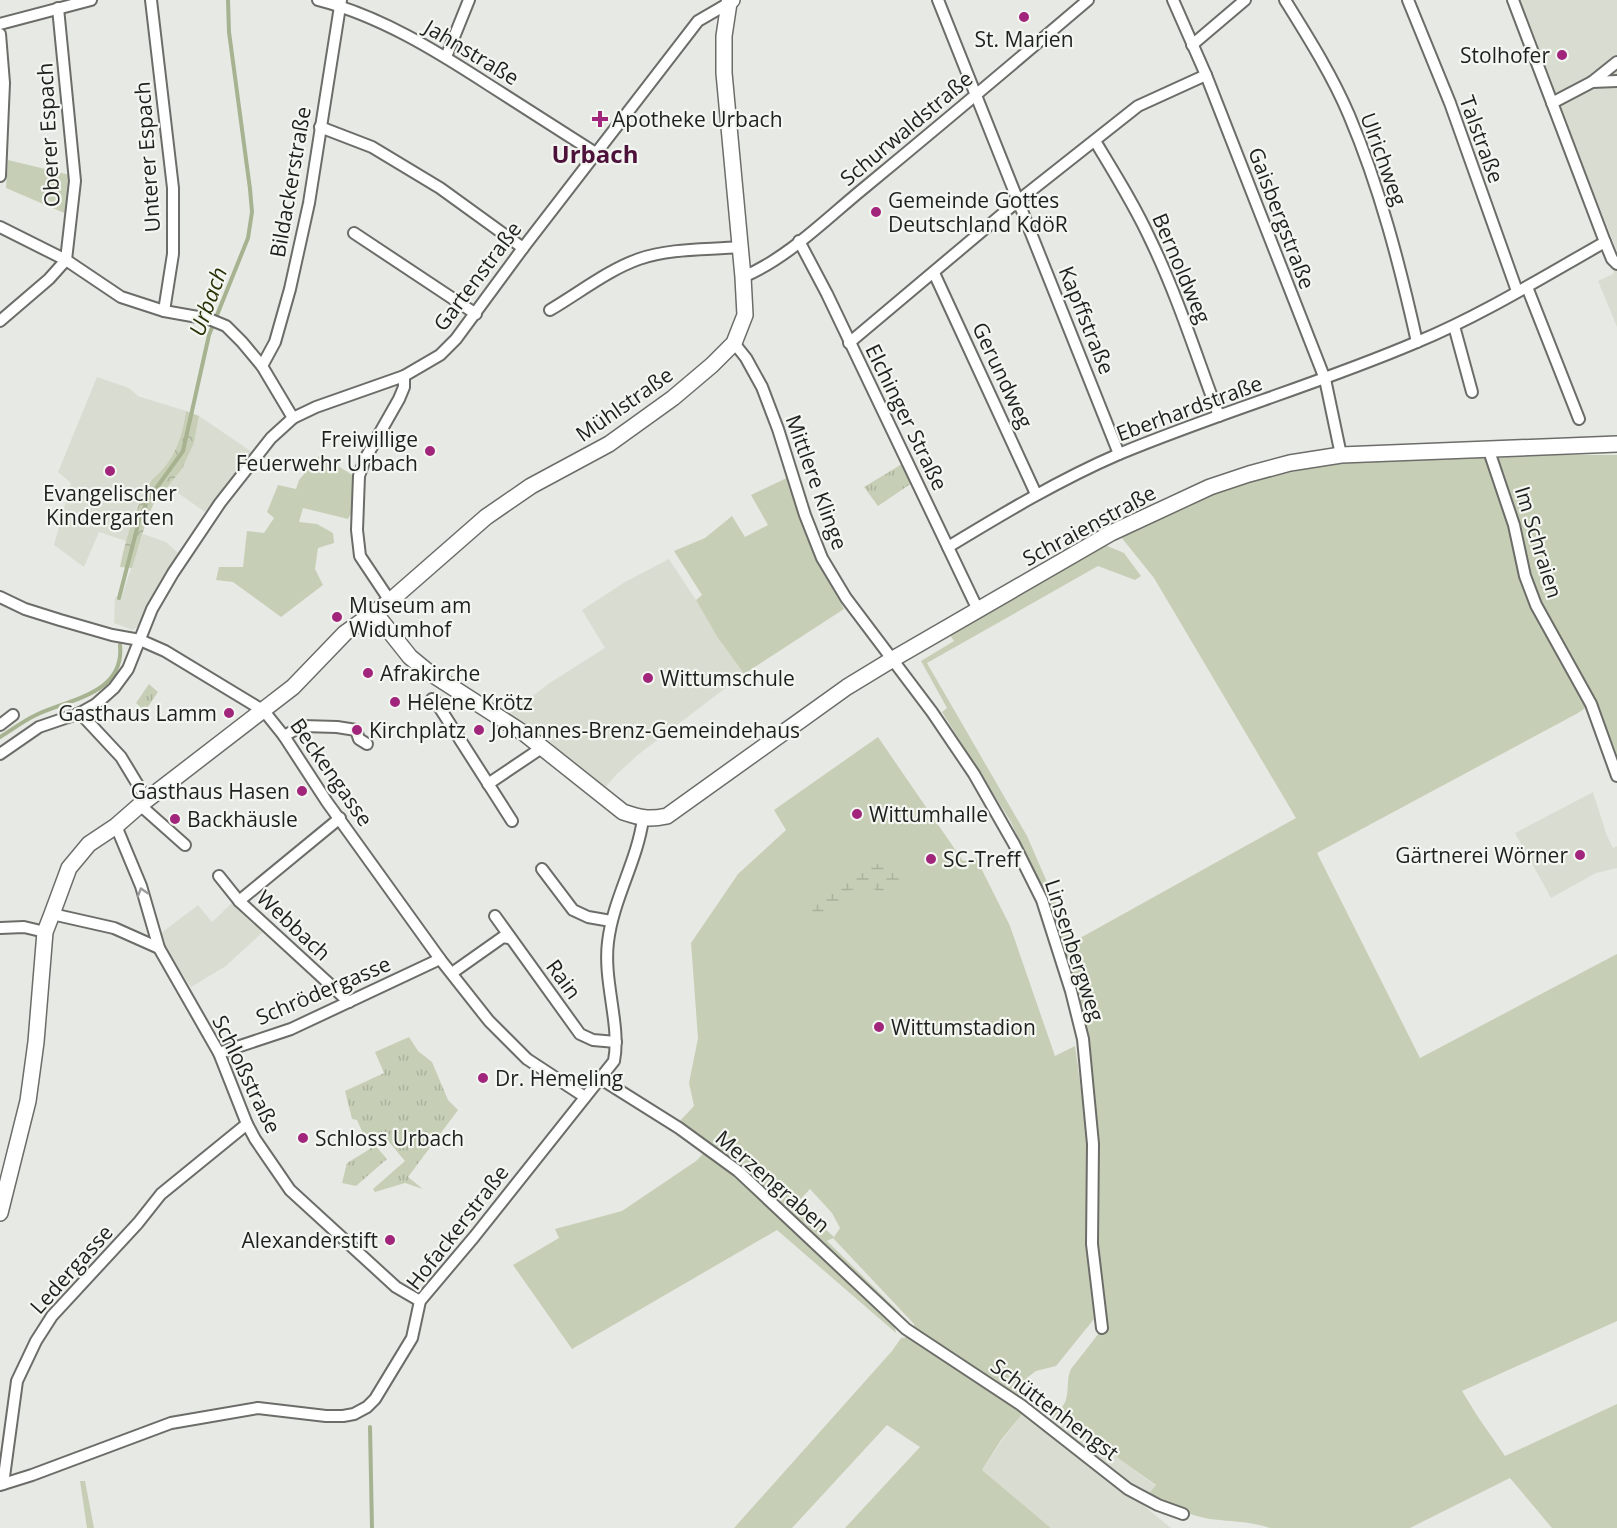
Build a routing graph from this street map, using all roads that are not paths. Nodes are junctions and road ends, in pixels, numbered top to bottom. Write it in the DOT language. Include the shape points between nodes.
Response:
graph roads {
  1 [pos="92,0"];
  2 [pos="151,0"];
  3 [pos="318,0"];
  4 [pos="469,0"];
  5 [pos="939,0"];
  6 [pos="1088,0"];
  7 [pos="1173,0"];
  8 [pos="1245,0"];
  9 [pos="1285,0"];
  10 [pos="1408,0"];
  11 [pos="1513,0"];
  12 [pos="731,2"];
  13 [pos="341,3"];
  14 [pos="58,8"];
  15 [pos="0,24"];
  16 [pos="0,34"];
  17 [pos="1192,45"];
  18 [pos="447,57"];
  19 [pos="1617,62"];
  20 [pos="1206,75"];
  21 [pos="1617,81"];
  22 [pos="1592,82"];
  23 [pos="977,95"];
  24 [pos="1552,103"];
  25 [pos="320,126"];
  26 [pos="1095,141"];
  27 [pos="597,154"];
  28 [pos="0,171"];
  29 [pos="0,176"];
  30 [pos="1019,200"];
  31 [pos="0,227"];
  32 [pos="354,233"];
  33 [pos="799,241"];
  34 [pos="1605,242"];
  35 [pos="741,247"];
  36 [pos="523,248"];
  37 [pos="66,260"];
  38 [pos="1617,264"];
  39 [pos="934,273"];
  40 [pos="743,277"];
  41 [pos="1522,289"];
  42 [pos="550,310"];
  43 [pos="164,311"];
  44 [pos="476,314"];
  45 [pos="0,321"];
  46 [pos="1454,326"];
  47 [pos="1417,342"];
  48 [pos="734,343"];
  49 [pos="849,343"];
  50 [pos="262,366"];
  51 [pos="404,376"];
  52 [pos="1325,380"];
  53 [pos="1472,392"];
  54 [pos="1219,416"];
  55 [pos="293,418"];
  56 [pos="1579,419"];
  57 [pos="1617,444"];
  58 [pos="1488,448"];
  59 [pos="1119,454"];
  60 [pos="1341,455"];
  61 [pos="1036,494"];
  62 [pos="948,547"];
  63 [pos="0,597"];
  64 [pos="390,601"];
  65 [pos="978,610"];
  66 [pos="375,614"];
  67 [pos="140,640"];
  68 [pos="893,659"];
  69 [pos="432,699"];
  70 [pos="264,711"];
  71 [pos="80,712"];
  72 [pos="13,715"];
  73 [pos="0,725"];
  74 [pos="284,736"];
  75 [pos="367,744"];
  76 [pos="543,747"];
  77 [pos="0,754"];
  78 [pos="1617,776"];
  79 [pos="488,784"];
  80 [pos="143,802"];
  81 [pos="340,818"];
  82 [pos="643,819"];
  83 [pos="512,821"];
  84 [pos="116,826"];
  85 [pos="185,845"];
  86 [pos="542,869"];
  87 [pos="219,876"];
  88 [pos="239,901"];
  89 [pos="52,914"];
  90 [pos="495,916"];
  91 [pos="610,921"];
  92 [pos="0,928"];
  93 [pos="45,933"];
  94 [pos="509,938"];
  95 [pos="159,948"];
  96 [pos="440,958"];
  97 [pos="452,973"];
  98 [pos="348,1002"];
  99 [pos="616,1042"];
  100 [pos="219,1053"];
  101 [pos="601,1079"];
  102 [pos="585,1097"];
  103 [pos="247,1124"];
  104 [pos="0,1213"];
  105 [pos="420,1301"];
  106 [pos="1102,1328"];
  107 [pos="906,1329"];
  108 [pos="1,1485"];
  109 [pos="1183,1514"];
  1 -- 14 [label="street"];
  2 -- 43 [label="street, Unterer Espach" via="173,189 173,254"];
  3 -- 13 [label="street, Jahnstraße"];
  4 -- 18 [label="street"];
  5 -- 23 [label="street, Kapffstraße"];
  6 -- 23 [label="street, Schurwaldstraße"];
  7 -- 17 [label="street, Gaisbergstraße"];
  8 -- 17 [label="street"];
  9 -- 47 [label="street, Ulrichweg" via="1313,44 1349,115 1370,169"];
  10 -- 41 [label="street, Talstraße"];
  11 -- 24 [label="street"];
  12 -- 27 [label="street, Gartenstraße" via="698,21"];
  12 -- 35 [label="street, Mühlstraße" via="724,36 724,73"];
  13 -- 18 [label="street, Jahnstraße"];
  13 -- 25 [label="street, Bildackerstraße"];
  14 -- 15 [label="street"];
  14 -- 37 [label="street, Oberer Espach" via="75,181"];
  16 -- 28 [label="street" via="4,83"];
  17 -- 20 [label="street, Gaisbergstraße"];
  18 -- 27 [label="street, Jahnstraße"];
  19 -- 22 [label="street"];
  20 -- 26 [label="street" via="1138,106"];
  20 -- 52 [label="street, Gaisbergstraße"];
  21 -- 22 [label="street"];
  22 -- 24 [label="street"];
  23 -- 30 [label="street, Kapffstraße"];
  23 -- 33 [label="street, Schurwaldstraße"];
  24 -- 34 [label="street"];
  25 -- 36 [label="street" via="372,147 440,188"];
  25 -- 50 [label="street, Bildackerstraße" via="309,203 290,290 275,342"];
  26 -- 30 [label="street"];
  26 -- 54 [label="street, Bernoldweg" via="1152,242"];
  27 -- 36 [label="street, Gartenstraße"];
  28 -- 29 [label="street"];
  30 -- 39 [label="street"];
  30 -- 59 [label="street, Kapffstraße"];
  31 -- 37 [label="street"];
  32 -- 44 [label="street"];
  33 -- 40 [label="street, Schurwaldstraße" via="764,268"];
  33 -- 49 [label="street, Elchinger Straße"];
  34 -- 38 [label="street"];
  34 -- 41 [label="street, Eberhardstraße"];
  35 -- 40 [label="street, Mühlstraße"];
  35 -- 42 [label="street" via="660,253 637,260"];
  36 -- 44 [label="street, Gartenstraße"];
  37 -- 43 [label="street" via="121,297"];
  37 -- 45 [label="street"];
  39 -- 49 [label="street"];
  39 -- 61 [label="street, Gerundweg"];
  40 -- 48 [label="street, Mühlstraße" via="745,315"];
  41 -- 46 [label="street, Eberhardstraße"];
  41 -- 56 [label="street, Talstraße"];
  43 -- 50 [label="street" via="226,326"];
  44 -- 51 [label="street, Gartenstraße" via="440,355"];
  46 -- 47 [label="street, Eberhardstraße"];
  46 -- 53 [label="street"];
  47 -- 52 [label="street, Eberhardstraße"];
  48 -- 64 [label="street, Mühlstraße" via="672,399 609,444 531,486 486,517"];
  48 -- 68 [label="street, Mittlere Klinge" via="762,387 822,558 846,598"];
  49 -- 62 [label="street, Elchinger Straße"];
  50 -- 55 [label="street"];
  51 -- 55 [label="street, Gartenstraße"];
  51 -- 64 [label="street" via="399,399 359,476 360,556"];
  52 -- 54 [label="street, Eberhardstraße"];
  52 -- 60 [label="street, Gaisbergstraße"];
  54 -- 59 [label="street, Eberhardstraße"];
  55 -- 67 [label="street, Gartenstraße" via="271,438 220,503 157,600"];
  57 -- 58 [label="street, Schraienstraße"];
  58 -- 60 [label="street, Schraienstraße"];
  58 -- 78 [label="street, Im Schraien" via="1532,595 1591,704"];
  59 -- 61 [label="street, Eberhardstraße"];
  60 -- 65 [label="street, Schraienstraße" via="1290,463 1210,487 1111,533"];
  61 -- 62 [label="street, Eberhardstraße"];
  62 -- 65 [label="street, Elchinger Straße"];
  63 -- 67 [label="street, Beckengasse" via="25,609"];
  64 -- 66 [label="street, Mühlstraße"];
  65 -- 68 [label="street, Schraienstraße"];
  66 -- 70 [label="street, Mühlstraße" via="345,633"];
  66 -- 76 [label="street" via="410,657 427,671"];
  67 -- 70 [label="street, Beckengasse"];
  67 -- 71 [label="street, Gartenstraße" via="128,669 114,688"];
  68 -- 82 [label="street, Schraienstraße" via="668,816"];
  68 -- 106 [label="street, Linsenbergweg" via="974,774 1014,844 1042,900 1071,991 1083,1039 1093,1144 1092,1244"];
  69 -- 79 [label="street"];
  70 -- 74 [label="street, Beckengasse"];
  70 -- 80 [label="street, Mühlstraße"];
  71 -- 77 [label="street, Gartenstraße" via="39,727"];
  71 -- 80 [label="street" via="121,757"];
  72 -- 73 [label="street"];
  74 -- 75 [label="street" via="302,726 337,727 356,730 359,739"];
  74 -- 81 [label="street, Beckengasse"];
  76 -- 79 [label="street"];
  76 -- 82 [label="street" via="623,812"];
  79 -- 83 [label="street"];
  80 -- 84 [label="street, Mühlstraße"];
  80 -- 85 [label="street"];
  81 -- 88 [label="street, Webbach"];
  81 -- 96 [label="street, Beckengasse"];
  82 -- 91 [label="street, Hofackerstraße" via="640,841"];
  84 -- 89 [label="street, Mühlstraße" via="89,844 69,868"];
  95 -- 84 [label="street, Schloßstraße, one-way" via="141,886"];
  86 -- 91 [label="street" via="573,910"];
  87 -- 88 [label="street, Webbach"];
  88 -- 98 [label="street, Webbach"];
  89 -- 93 [label="street, Mühlstraße"];
  89 -- 95 [label="street" via="114,928"];
  90 -- 94 [label="street, Rain"];
  91 -- 99 [label="street, Hofackerstraße" via="606,967"];
  92 -- 93 [label="street" via="24,927"];
  93 -- 104 [label="street, Mühlstraße" via="28,1101"];
  94 -- 97 [label="street" via="503,937"];
  94 -- 99 [label="street, Rain" via="580,1034 593,1040"];
  95 -- 100 [label="street, Schloßstraße"];
  96 -- 97 [label="street, Beckengasse"];
  96 -- 98 [label="street, Schrödergasse"];
  97 -- 102 [label="street, Beckengasse" via="489,1021 527,1059"];
  98 -- 100 [label="street, Schrödergasse" via="291,1029"];
  99 -- 101 [label="street, Hofackerstraße" via="614,1061"];
  100 -- 103 [label="street, Schloßstraße"];
  101 -- 102 [label="street, Hofackerstraße"];
  101 -- 107 [label="street, Merzengraben" via="738,1171"];
  102 -- 105 [label="street, Hofackerstraße"];
  103 -- 105 [label="street, Schloßstraße" via="290,1190 396,1287"];
  103 -- 108 [label="street, Ledergasse" via="160,1194 52,1316 17,1381"];
  105 -- 108 [label="street, Hofackerstraße" via="412,1338 375,1399 354,1414 326,1416 258,1407 171,1423"];
  107 -- 109 [label="street, Schüttenhengst" via="1021,1405 1128,1489"];
}
